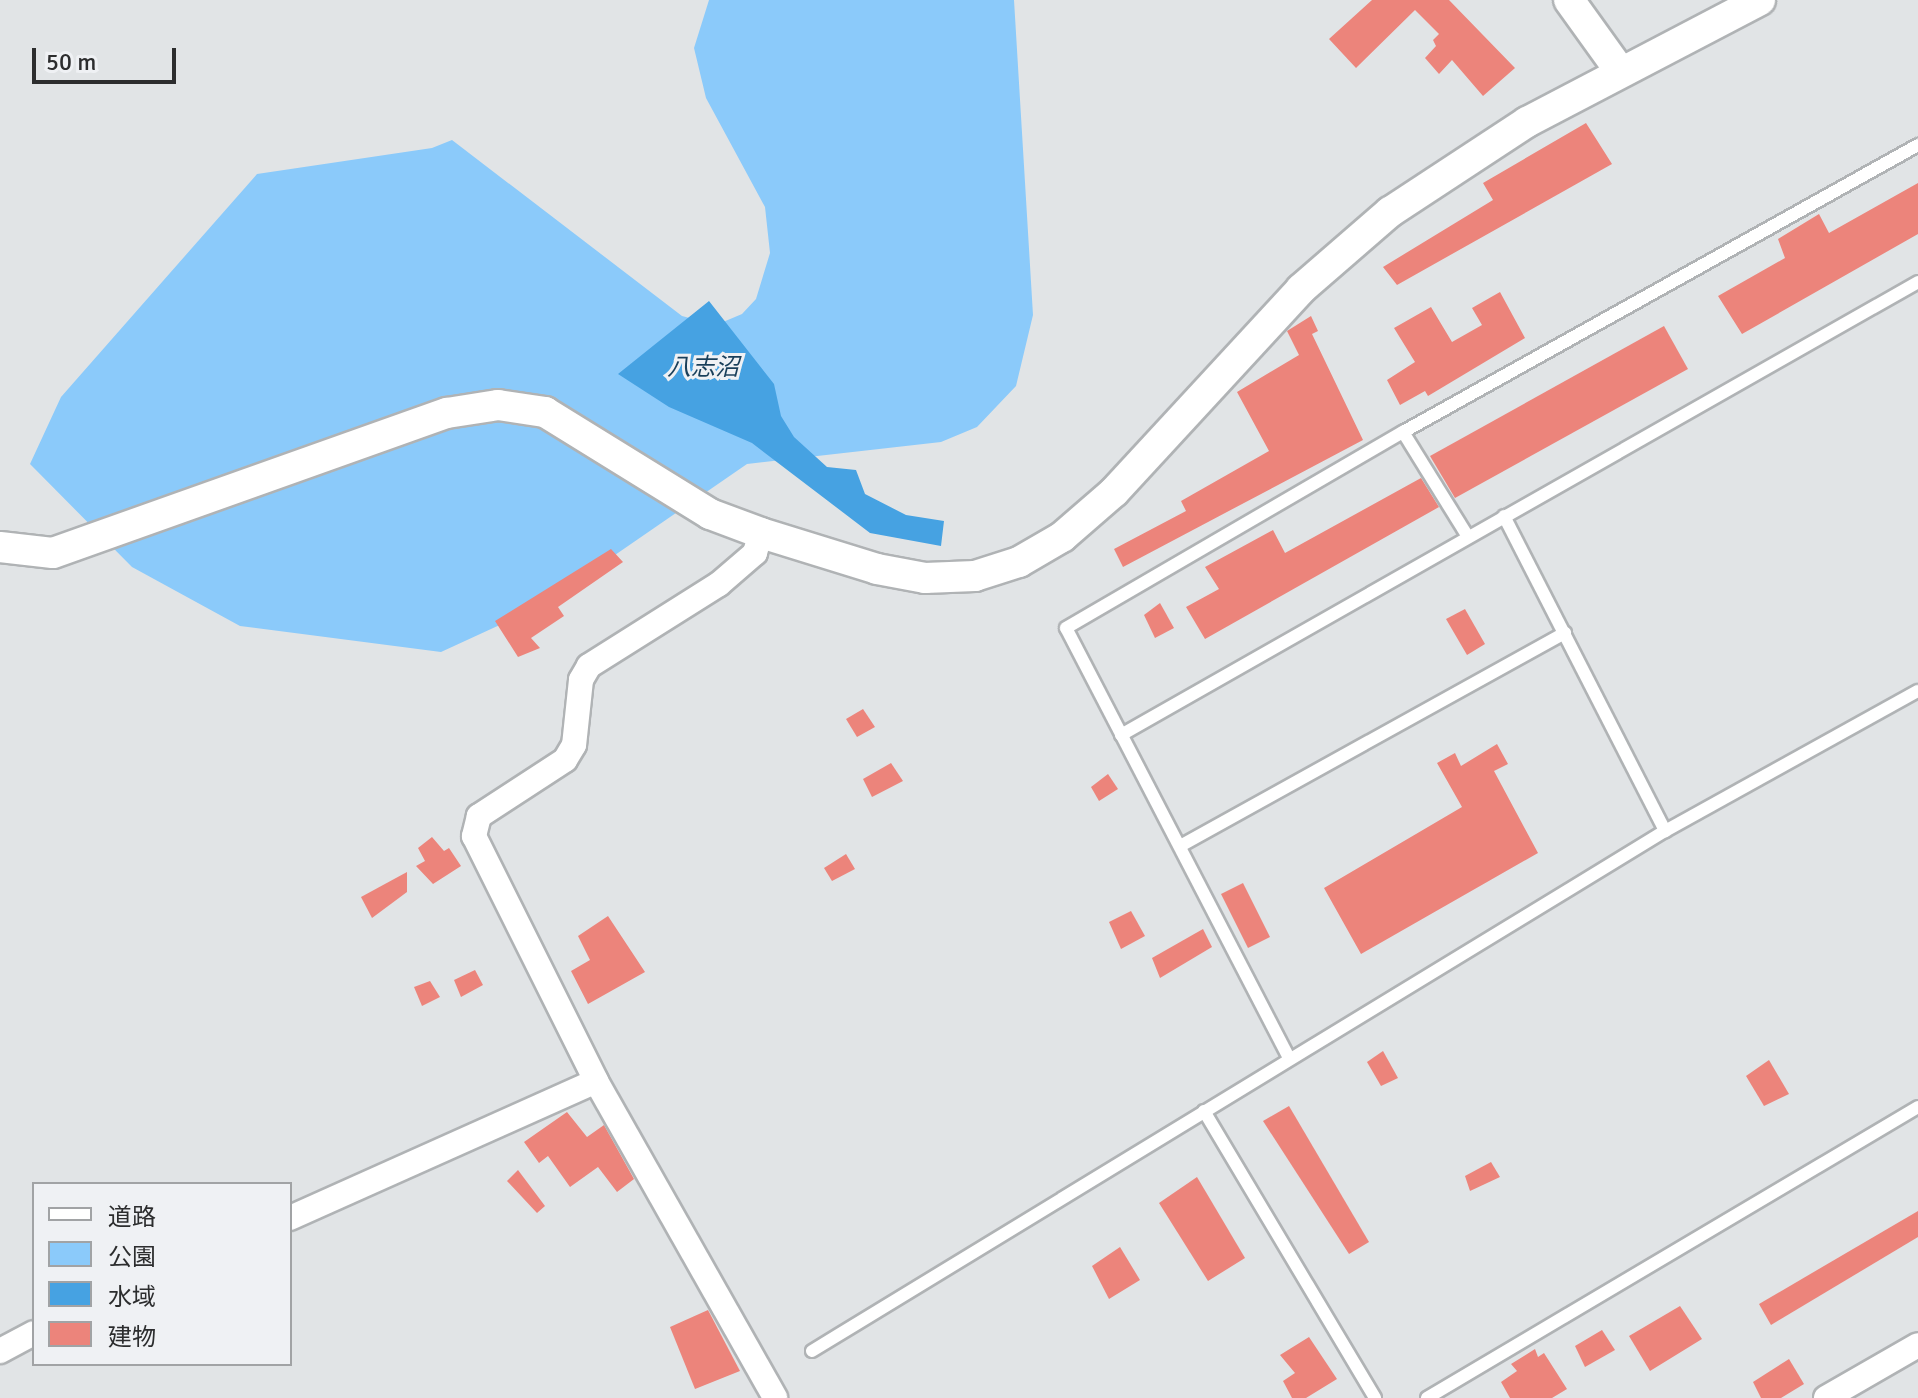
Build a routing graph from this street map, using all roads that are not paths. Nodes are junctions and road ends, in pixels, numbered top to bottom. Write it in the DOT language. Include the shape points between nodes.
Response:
graph roads {
  1 [pos="1569,0"];
  2 [pos="1760,0"];
  3 [pos="1620,71"];
  4 [pos="1918,145"];
  5 [pos="1918,282"];
  6 [pos="1403,432"];
  7 [pos="1504,516"];
  8 [pos="761,533"];
  9 [pos="1468,537"];
  10 [pos="0,547"];
  11 [pos="1565,633"];
  12 [pos="1918,691"];
  13 [pos="1121,735"];
  14 [pos="1665,831"];
  15 [pos="1182,845"];
  16 [pos="1289,1058"];
  17 [pos="596,1081"];
  18 [pos="1918,1107"];
  19 [pos="1204,1111"];
  20 [pos="292,1217"];
  21 [pos="32,1334"];
  22 [pos="0,1351"];
  23 [pos="812,1351"];
  24 [pos="1914,1355"];
  25 [pos="775,1398"];
  26 [pos="1375,1398"];
  27 [pos="1427,1398"];
  28 [pos="1826,1398"];
  1 -- 3 [label="street"];
  2 -- 3 [label="street"];
  3 -- 8 [label="street" via="1527,122 1390,212 1301,289 1114,492 1062,537 1019,562 975,576 925,578 877,569"];
  4 -- 6 [label="lane"];
  5 -- 7 [label="lane"];
  6 -- 9 [label="lane"];
  6 -- 13 [label="lane" via="1066,628"];
  7 -- 9 [label="lane"];
  7 -- 11 [label="lane"];
  8 -- 10 [label="street" via="698,508 585,432 545,412 498,405 447,413 53,553"];
  8 -- 17 [label="street" via="755,553 719,584 589,666 581,680 574,745 565,760 490,808 475,826 474,836"];
  9 -- 13 [label="lane"];
  11 -- 14 [label="lane"];
  11 -- 15 [label="lane"];
  12 -- 14 [label="lane"];
  13 -- 15 [label="lane"];
  14 -- 16 [label="lane"];
  15 -- 16 [label="lane"];
  16 -- 19 [label="lane"];
  17 -- 20 [label="street"];
  17 -- 25 [label="street"];
  18 -- 27 [label="lane"];
  19 -- 23 [label="lane"];
  19 -- 26 [label="lane"];
  21 -- 22 [label="street"];
  24 -- 28 [label="street"];
}
